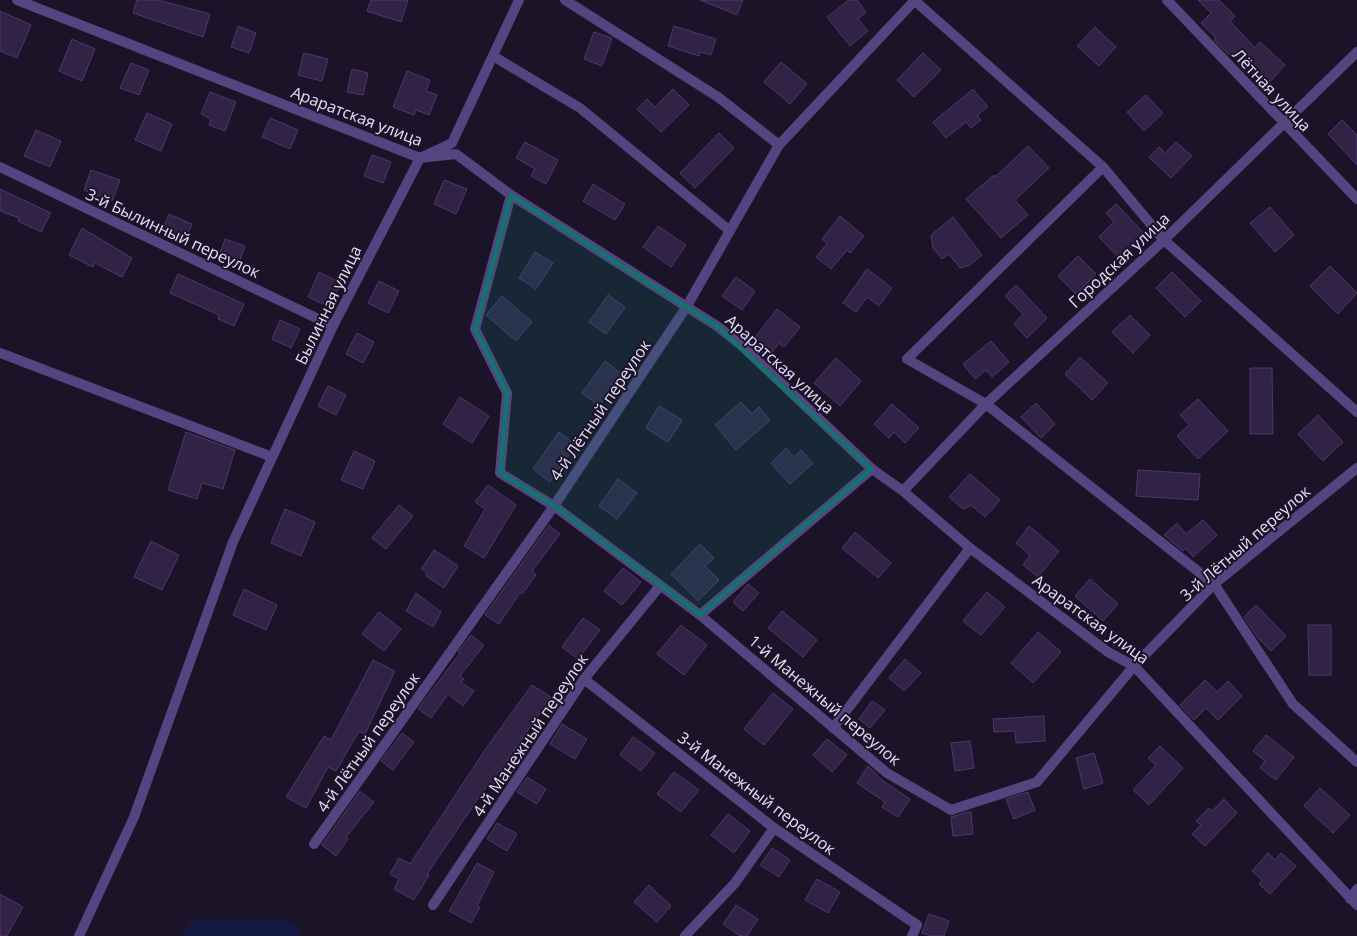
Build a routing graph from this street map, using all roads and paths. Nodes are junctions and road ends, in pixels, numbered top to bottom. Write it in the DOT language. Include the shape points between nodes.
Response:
graph roads {
  1 [pos="17,0"];
  2 [pos="519,0"];
  3 [pos="565,0"];
  4 [pos="914,0"];
  5 [pos="1167,0"];
  6 [pos="1357,52"];
  7 [pos="493,56"];
  8 [pos="1282,123"];
  9 [pos="779,145"];
  10 [pos="420,158"];
  11 [pos="0,167"];
  12 [pos="1103,167"];
  13 [pos="511,195"];
  14 [pos="1357,199"];
  15 [pos="729,230"];
  16 [pos="1164,240"];
  17 [pos="688,306"];
  18 [pos="333,326"];
  19 [pos="0,353"];
  20 [pos="986,404"];
  21 [pos="1357,412"];
  22 [pos="272,457"];
  23 [pos="1357,468"];
  24 [pos="872,469"];
  25 [pos="903,491"];
  26 [pos="554,506"];
  27 [pos="970,548"];
  28 [pos="1214,584"];
  29 [pos="659,587"];
  30 [pos="700,616"];
  31 [pos="1134,666"];
  32 [pos="584,679"];
  33 [pos="833,728"];
  34 [pos="1357,762"];
  35 [pos="774,828"];
  36 [pos="314,844"];
  37 [pos="1357,889"];
  38 [pos="1353,902"];
  39 [pos="433,905"];
  40 [pos="79,936"];
  41 [pos="685,936"];
  42 [pos="912,936"];
  1 -- 10 [label="street, Араратская улица"];
  2 -- 7 [label="street"];
  3 -- 9 [label="street" via="718,97"];
  4 -- 9 [label="street, 4-й Лётный переулок"];
  4 -- 12 [label="street"];
  5 -- 8 [label="street, Лётная улица"];
  6 -- 8 [label="street, Городская улица"];
  7 -- 10 [label="street" via="452,143"];
  7 -- 15 [label="street" via="580,108"];
  8 -- 14 [label="street, Лётная улица"];
  8 -- 16 [label="street, Городская улица"];
  9 -- 15 [label="street, 4-й Лётный переулок"];
  10 -- 13 [label="street, Араратская улица" via="456,154"];
  10 -- 18 [label="street, Былинная улица"];
  11 -- 18 [label="street, 3-й Былинный переулок"];
  12 -- 16 [label="street"];
  12 -- 20 [label="street" via="907,359"];
  13 -- 17 [label="street, Араратская улица"];
  13 -- 26 [label="street, 1-й Манежный переулок" via="475,329 507,393 500,473"];
  15 -- 17 [label="street, 4-й Лётный переулок"];
  16 -- 20 [label="street, Городская улица"];
  16 -- 21 [label="street"];
  17 -- 24 [label="street, Араратская улица" via="741,346"];
  17 -- 26 [label="street, 4-й Лётный переулок"];
  18 -- 22 [label="street, Былинная улица"];
  19 -- 22 [label="street"];
  20 -- 25 [label="street, Городская улица"];
  20 -- 28 [label="street"];
  22 -- 40 [label="street, Былинная улица" via="232,542 134,817"];
  23 -- 28 [label="street, 3-й Лётный переулок"];
  24 -- 25 [label="street, Араратская улица"];
  24 -- 30 [label="street"];
  25 -- 27 [label="street, Араратская улица"];
  26 -- 29 [label="street, 1-й Манежный переулок"];
  26 -- 36 [label="street, 4-й Лётный переулок"];
  27 -- 31 [label="street, Араратская улица" via="1108,652"];
  27 -- 33 [label="street"];
  28 -- 31 [label="street, 3-й Лётный переулок"];
  28 -- 34 [label="street" via="1293,704"];
  29 -- 30 [label="street, 1-й Манежный переулок"];
  29 -- 32 [label="street, 4-й Манежный переулок"];
  30 -- 33 [label="street, 1-й Манежный переулок"];
  31 -- 33 [label="street, 1-й Манежный переулок" via="1037,782 950,810 887,773"];
  31 -- 38 [label="street, Араратская улица"];
  32 -- 35 [label="street, 3-й Манежный переулок"];
  32 -- 39 [label="street, 4-й Манежный переулок"];
  35 -- 41 [label="street" via="735,882"];
  35 -- 42 [label="street, 3-й Манежный переулок" via="916,926"];
  37 -- 38 [label="street"];
}
